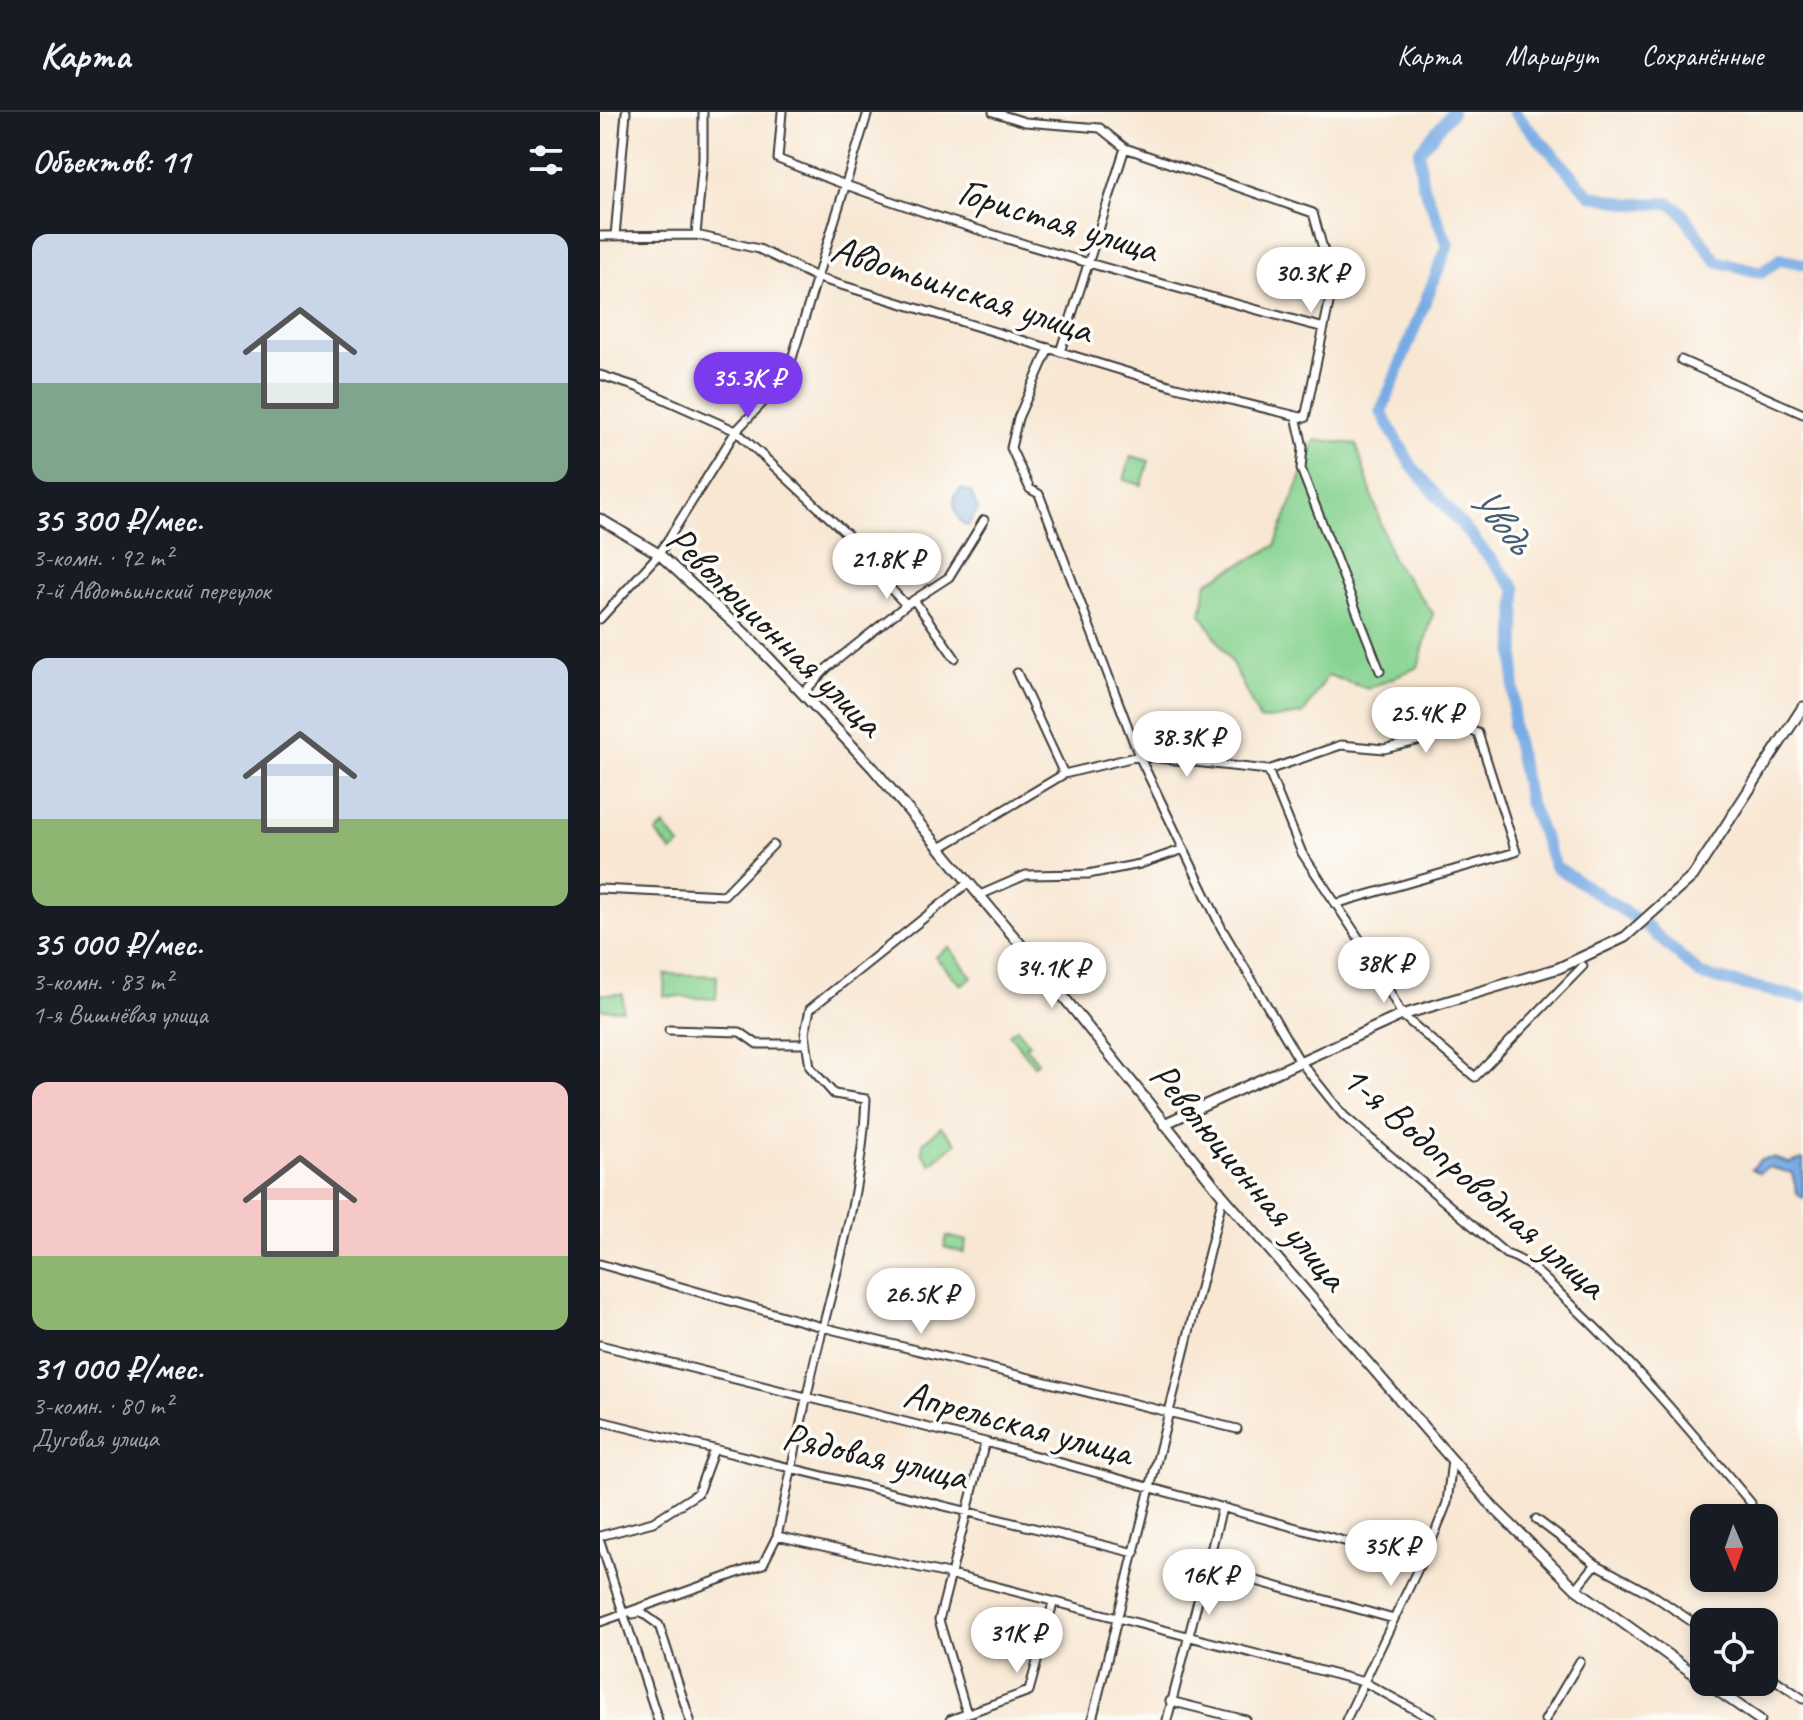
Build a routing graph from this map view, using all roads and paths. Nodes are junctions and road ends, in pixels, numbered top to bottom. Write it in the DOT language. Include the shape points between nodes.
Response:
graph roads {
  1 [pos="626,112"];
  2 [pos="703,112"];
  3 [pos="782,112"];
  4 [pos="868,112"];
  5 [pos="993,112"];
  6 [pos="1125,148"];
  7 [pos="845,186"];
  8 [pos="696,235"];
  9 [pos="600,236"];
  10 [pos="615,236"];
  11 [pos="1089,263"];
  12 [pos="818,278"];
  13 [pos="1324,328"];
  14 [pos="1049,348"];
  15 [pos="1060,352"];
  16 [pos="1681,360"];
  17 [pos="600,375"];
  18 [pos="1803,414"];
  19 [pos="1300,417"];
  20 [pos="736,431"];
  21 [pos="600,519"];
  22 [pos="984,520"];
  23 [pos="659,554"];
  24 [pos="910,603"];
  25 [pos="600,619"];
  26 [pos="955,658"];
  27 [pos="1380,671"];
  28 [pos="1017,673"];
  29 [pos="803,693"];
  30 [pos="1803,707"];
  31 [pos="1139,756"];
  32 [pos="1268,770"];
  33 [pos="1064,774"];
  34 [pos="773,845"];
  35 [pos="940,848"];
  36 [pos="1184,849"];
  37 [pos="969,882"];
  38 [pos="600,889"];
  39 [pos="980,895"];
  40 [pos="1335,904"];
  41 [pos="1583,966"];
  42 [pos="1402,1015"];
  43 [pos="669,1030"];
  44 [pos="805,1044"];
  45 [pos="1299,1060"];
  46 [pos="1164,1124"];
  47 [pos="1223,1196"];
  48 [pos="600,1264"];
  49 [pos="822,1327"];
  50 [pos="600,1345"];
  51 [pos="806,1399"];
  52 [pos="1167,1413"];
  53 [pos="600,1421"];
  54 [pos="1237,1429"];
  55 [pos="985,1442"];
  56 [pos="714,1449"];
  57 [pos="1452,1460"];
  58 [pos="793,1467"];
  59 [pos="1149,1489"];
  60 [pos="1751,1503"];
  61 [pos="1222,1508"];
  62 [pos="967,1509"];
  63 [pos="1536,1519"];
  64 [pos="777,1536"];
  65 [pos="600,1539"];
  66 [pos="1135,1553"];
  67 [pos="1420,1562"];
  68 [pos="1596,1564"];
  69 [pos="1206,1567"];
  70 [pos="948,1574"];
  71 [pos="1576,1589"];
  72 [pos="1053,1603"];
  73 [pos="623,1615"];
  74 [pos="1394,1619"];
  75 [pos="1119,1620"];
  76 [pos="1690,1620"];
  77 [pos="600,1622"];
  78 [pos="1188,1635"];
  79 [pos="1580,1661"];
  80 [pos="1690,1671"];
  81 [pos="1364,1682"];
  82 [pos="1778,1682"];
  83 [pos="1725,1696"];
  84 [pos="1803,1699"];
  85 [pos="1170,1701"];
  86 [pos="967,1714"];
  87 [pos="658,1720"];
  88 [pos="690,1720"];
  89 [pos="950,1720"];
  90 [pos="1092,1720"];
  91 [pos="1167,1720"];
  92 [pos="1246,1720"];
  93 [pos="1346,1720"];
  94 [pos="1434,1720"];
  95 [pos="1545,1720"];
  96 [pos="1760,1720"];
  1 -- 10 [label="street"];
  2 -- 8 [label="street"];
  3 -- 7 [label="street, Гористая улица" via="778,159"];
  4 -- 7 [label="street"];
  5 -- 6 [label="street" via="1025,122 1100,128"];
  6 -- 11 [label="street"];
  6 -- 13 [label="street" via="1313,213 1333,284"];
  7 -- 11 [label="street, Гористая улица"];
  7 -- 12 [label="street"];
  8 -- 10 [label="street, Авдотьинская улица"];
  8 -- 12 [label="street, Авдотьинская улица" via="759,249"];
  9 -- 10 [label="street, Авдотьинская улица"];
  11 -- 13 [label="street, Гористая улица"];
  11 -- 15 [label="street"];
  12 -- 14 [label="street, Авдотьинская улица"];
  12 -- 20 [label="street" via="786,378"];
  13 -- 19 [label="street"];
  14 -- 15 [label="street, Авдотьинская улица"];
  14 -- 31 [label="street, 1-я Водопроводная улица" via="1018,418 1011,448 1030,489 1039,494"];
  15 -- 19 [label="street, Авдотьинская улица"];
  16 -- 18 [label="street"];
  17 -- 20 [label="street"];
  19 -- 27 [label="street" via="1301,469"];
  20 -- 23 [label="street"];
  20 -- 24 [label="street" via="850,537 858,554"];
  21 -- 23 [label="main road, Революционная улица"];
  22 -- 24 [label="street" via="949,577"];
  23 -- 25 [label="street"];
  23 -- 29 [label="main road, Революционная улица"];
  24 -- 26 [label="street"];
  24 -- 29 [label="street"];
  28 -- 33 [label="street"];
  29 -- 35 [label="main road, Революционная улица"];
  30 -- 42 [label="main road" via="1714,848 1674,896 1625,937 1527,980"];
  31 -- 32 [label="street"];
  31 -- 33 [label="street"];
  31 -- 36 [label="street, 1-я Водопроводная улица"];
  32 -- 40 [label="street" via="1302,853"];
  32 -- 40 [label="street" via="1341,745 1384,749 1466,729 1478,733 1516,852"];
  33 -- 35 [label="street"];
  34 -- 38 [label="street" via="724,895"];
  35 -- 37 [label="main road, Революционная улица"];
  36 -- 39 [label="street" via="1088,874 1026,875"];
  36 -- 45 [label="street, 1-я Водопроводная улица" via="1222,929"];
  37 -- 39 [label="main road, Революционная улица"];
  37 -- 44 [label="street" via="810,1009"];
  39 -- 46 [label="main road, Революционная улица"];
  40 -- 42 [label="street"];
  41 -- 42 [label="street" via="1475,1077"];
  42 -- 45 [label="main road"];
  43 -- 44 [label="street" via="740,1032 757,1044"];
  44 -- 49 [label="street" via="810,1067 834,1094 866,1099 851,1217"];
  45 -- 46 [label="main road"];
  45 -- 60 [label="street, 1-я Водопроводная улица" via="1344,1116 1506,1254 1524,1259 1588,1320 1654,1388"];
  46 -- 47 [label="main road, Революционная улица"];
  47 -- 52 [label="street"];
  47 -- 57 [label="main road, Революционная улица"];
  48 -- 49 [label="street"];
  49 -- 51 [label="street"];
  49 -- 52 [label="street"];
  50 -- 51 [label="street, Апрельская улица"];
  51 -- 55 [label="street, Апрельская улица"];
  51 -- 58 [label="street"];
  52 -- 54 [label="street"];
  52 -- 59 [label="street"];
  53 -- 56 [label="street, Рядовая улица"];
  55 -- 59 [label="street, Апрельская улица"];
  55 -- 62 [label="street"];
  56 -- 58 [label="street, Рядовая улица"];
  56 -- 65 [label="street" via="698,1493 653,1522"];
  57 -- 67 [label="street" via="1447,1503"];
  57 -- 71 [label="main road, Революционная улица"];
  58 -- 62 [label="street, Рядовая улица"];
  58 -- 64 [label="street"];
  59 -- 61 [label="street, Апрельская улица"];
  59 -- 66 [label="street"];
  61 -- 67 [label="street, Апрельская улица"];
  61 -- 69 [label="street"];
  62 -- 66 [label="street, Рядовая улица"];
  62 -- 70 [label="street"];
  63 -- 68 [label="street"];
  64 -- 70 [label="street"];
  64 -- 73 [label="street" via="763,1564"];
  65 -- 73 [label="street"];
  66 -- 75 [label="street"];
  67 -- 74 [label="street"];
  68 -- 71 [label="street"];
  68 -- 76 [label="street"];
  69 -- 74 [label="street"];
  69 -- 78 [label="street"];
  70 -- 72 [label="street"];
  70 -- 86 [label="street" via="939,1620"];
  71 -- 80 [label="main road, Революционная улица"];
  72 -- 75 [label="street"];
  72 -- 86 [label="street" via="1029,1691"];
  73 -- 77 [label="street"];
  73 -- 87 [label="street"];
  73 -- 88 [label="street" via="641,1612 659,1625"];
  74 -- 81 [label="street"];
  75 -- 78 [label="street"];
  75 -- 90 [label="street"];
  78 -- 81 [label="street"];
  78 -- 85 [label="street"];
  79 -- 95 [label="street"];
  81 -- 93 [label="street"];
  81 -- 94 [label="street"];
  82 -- 84 [label="street"];
  83 -- 96 [label="main road, Революционная улица"];
  85 -- 91 [label="street"];
  85 -- 92 [label="street"];
  86 -- 89 [label="street"];
}
